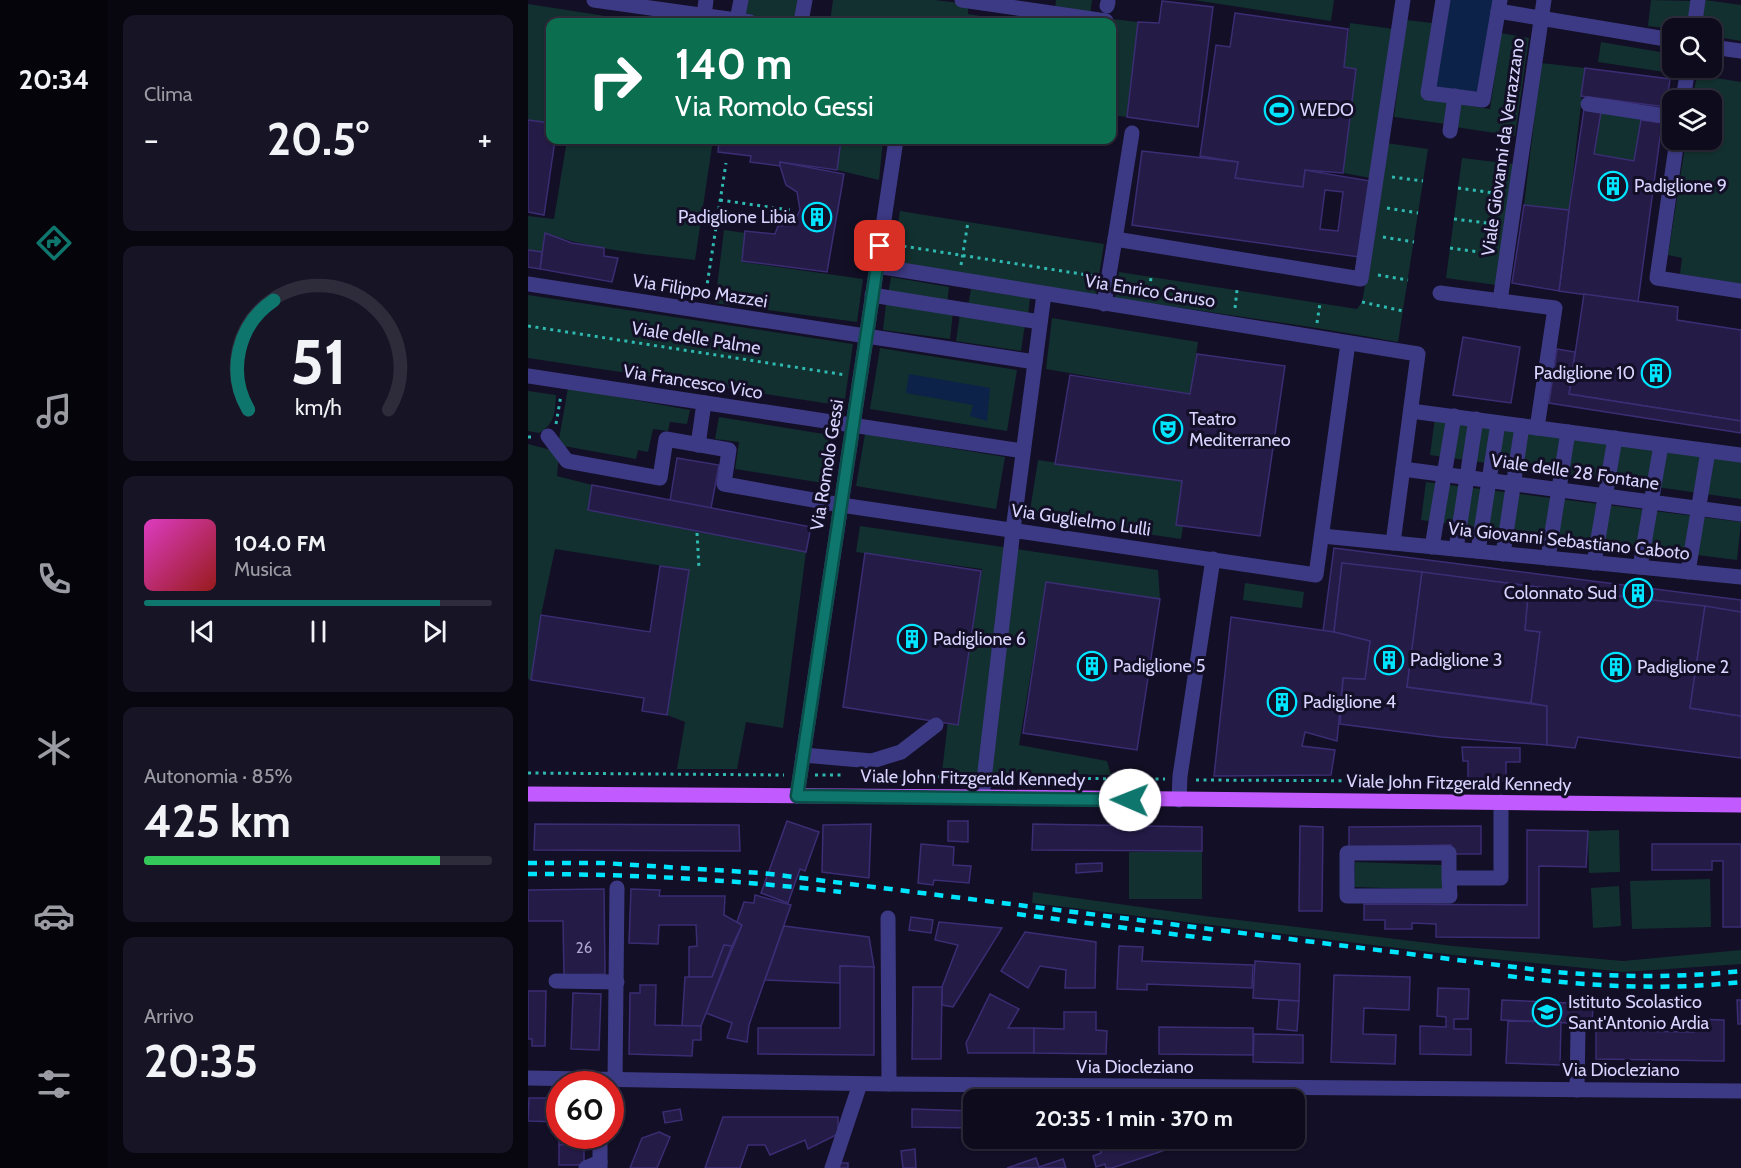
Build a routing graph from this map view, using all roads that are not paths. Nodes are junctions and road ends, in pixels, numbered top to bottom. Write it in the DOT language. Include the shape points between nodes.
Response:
graph roads {
  1 [pos="594,0"];
  2 [pos="706,0"];
  3 [pos="741,0"];
  4 [pos="805,0"];
  5 [pos="962,0"];
  6 [pos="1403,0"];
  7 [pos="1544,0"];
  8 [pos="1698,0"];
  9 [pos="1438,1"];
  10 [pos="1499,6"];
  11 [pos="1028,10"];
  12 [pos="1107,12"];
  13 [pos="704,16"];
  14 [pos="1542,17"];
  15 [pos="720,18"];
  16 [pos="744,18"];
  17 [pos="802,18"];
  18 [pos="1695,18"];
  19 [pos="1662,38"];
  20 [pos="1722,48"];
  21 [pos="1741,51"];
  22 [pos="1455,96"];
  23 [pos="1588,104"];
  24 [pos="1662,115"];
  25 [pos="1450,131"];
  26 [pos="1132,133"];
  27 [pos="896,144"];
  28 [pos="1676,150"];
  29 [pos="1115,239"];
  30 [pos="877,266"];
  31 [pos="528,284"];
  32 [pos="1741,291"];
  33 [pos="1440,293"];
  34 [pos="1044,294"];
  35 [pos="872,295"];
  36 [pos="1500,301"];
  37 [pos="1104,304"];
  38 [pos="1040,322"];
  39 [pos="866,336"];
  40 [pos="1348,343"];
  41 [pos="1035,362"];
  42 [pos="528,376"];
  43 [pos="704,403"];
  44 [pos="1411,411"];
  45 [pos="1454,416"];
  46 [pos="1476,419"];
  47 [pos="1498,423"];
  48 [pos="853,425"];
  49 [pos="1529,427"];
  50 [pos="1568,432"];
  51 [pos="548,436"];
  52 [pos="1615,438"];
  53 [pos="698,445"];
  54 [pos="1661,445"];
  55 [pos="1023,451"];
  56 [pos="1708,451"];
  57 [pos="1741,455"];
  58 [pos="1403,469"];
  59 [pos="1444,475"];
  60 [pos="1467,478"];
  61 [pos="1489,481"];
  62 [pos="1513,484"];
  63 [pos="1559,490"];
  64 [pos="1605,496"];
  65 [pos="1651,502"];
  66 [pos="841,505"];
  67 [pos="1699,508"];
  68 [pos="1741,514"];
  69 [pos="1013,530"];
  70 [pos="1322,536"];
  71 [pos="1393,543"];
  72 [pos="1432,547"];
  73 [pos="1456,549"];
  74 [pos="1479,552"];
  75 [pos="1503,554"];
  76 [pos="1548,558"];
  77 [pos="1213,559"];
  78 [pos="1594,563"];
  79 [pos="1640,567"];
  80 [pos="1689,572"];
  81 [pos="1741,577"];
  82 [pos="936,725"];
  83 [pos="803,755"];
  84 [pos="528,795"];
  85 [pos="797,796"];
  86 [pos="982,797"];
  87 [pos="1179,800"];
  88 [pos="1501,802"];
  89 [pos="1741,805"];
  90 [pos="1449,878"];
  91 [pos="617,888"];
  92 [pos="888,918"];
  93 [pos="556,981"];
  94 [pos="617,982"];
  95 [pos="1578,1029"];
  96 [pos="607,1071"];
  97 [pos="528,1078"];
  98 [pos="546,1079"];
  99 [pos="624,1082"];
  100 [pos="860,1084"];
  101 [pos="889,1084"];
  102 [pos="1577,1090"];
  103 [pos="1741,1091"];
  104 [pos="598,1149"];
  105 [pos="595,1166"];
  106 [pos="832,1168"];
  1 -- 13 [label="street"];
  2 -- 13 [label="street"];
  3 -- 16 [label="street"];
  4 -- 17 [label="street"];
  5 -- 11 [label="street"];
  6 -- 29 [label="street" via="1361,279"];
  7 -- 14 [label="street, Viale Giovanni da Verrazzano"];
  8 -- 18 [label="street"];
  9 -- 22 [label="street" via="1428,93"];
  10 -- 14 [label="street"];
  10 -- 22 [label="street" via="1483,100"];
  11 -- 12 [label="street"];
  13 -- 15 [label="street"];
  14 -- 19 [label="street"];
  14 -- 36 [label="street, Viale Giovanni da Verrazzano"];
  20 -- 21 [label="street"];
  22 -- 25 [label="street"];
  23 -- 24 [label="street"];
  26 -- 29 [label="street"];
  27 -- 30 [label="street, Via Romolo Gessi" via="896,178"];
  28 -- 32 [label="street" via="1657,278"];
  29 -- 37 [label="street"];
  30 -- 34 [label="street, Via Enrico Caruso"];
  30 -- 35 [label="street, Via Romolo Gessi"];
  31 -- 39 [label="street, Via Filippo Mazzei"];
  33 -- 36 [label="street"];
  34 -- 37 [label="street, Via Enrico Caruso"];
  34 -- 38 [label="street"];
  35 -- 38 [label="street"];
  35 -- 39 [label="street, Via Romolo Gessi"];
  36 -- 49 [label="street" via="1555,308"];
  37 -- 40 [label="street, Via Enrico Caruso"];
  38 -- 41 [label="street"];
  39 -- 41 [label="street, Via Filippo Mazzei"];
  39 -- 48 [label="street, Via Romolo Gessi"];
  40 -- 44 [label="street, Via Enrico Caruso" via="1418,354"];
  40 -- 70 [label="street"];
  41 -- 55 [label="street"];
  42 -- 43 [label="street, Via Francesco Vico"];
  43 -- 48 [label="street, Via Francesco Vico"];
  43 -- 53 [label="street"];
  44 -- 45 [label="street"];
  44 -- 58 [label="street"];
  45 -- 46 [label="street"];
  45 -- 59 [label="street"];
  46 -- 47 [label="street"];
  46 -- 60 [label="street"];
  47 -- 49 [label="street"];
  47 -- 61 [label="street"];
  48 -- 55 [label="street, Via Francesco Vico"];
  48 -- 66 [label="street, Via Romolo Gessi"];
  49 -- 50 [label="street"];
  49 -- 62 [label="street"];
  50 -- 52 [label="street"];
  50 -- 63 [label="street"];
  51 -- 53 [label="street" via="567,461 660,478 666,439"];
  52 -- 54 [label="street"];
  52 -- 64 [label="street"];
  53 -- 66 [label="street, Via Guglielmo Lulli" via="729,450 724,484"];
  54 -- 56 [label="street"];
  54 -- 65 [label="street"];
  55 -- 69 [label="street"];
  56 -- 57 [label="street"];
  56 -- 67 [label="street"];
  58 -- 59 [label="street, Viale delle 28 Fontane"];
  58 -- 71 [label="street"];
  59 -- 60 [label="street, Viale delle 28 Fontane"];
  59 -- 72 [label="street"];
  60 -- 61 [label="street, Viale delle 28 Fontane"];
  60 -- 73 [label="street"];
  61 -- 62 [label="street, Viale delle 28 Fontane"];
  61 -- 74 [label="street"];
  62 -- 63 [label="street, Viale delle 28 Fontane"];
  62 -- 75 [label="street"];
  63 -- 64 [label="street, Viale delle 28 Fontane"];
  63 -- 76 [label="street"];
  64 -- 65 [label="street, Viale delle 28 Fontane"];
  64 -- 78 [label="street"];
  65 -- 67 [label="street, Viale delle 28 Fontane"];
  65 -- 79 [label="street"];
  66 -- 69 [label="street, Via Guglielmo Lulli"];
  66 -- 83 [label="street, Via Romolo Gessi"];
  67 -- 68 [label="street, Viale delle 28 Fontane"];
  67 -- 80 [label="street"];
  69 -- 77 [label="street, Via Guglielmo Lulli"];
  69 -- 86 [label="street"];
  70 -- 71 [label="street, Via Giovanni Sebastiano Caboto"];
  70 -- 77 [label="street, Via Guglielmo Lulli" via="1316,574"];
  71 -- 72 [label="street, Via Giovanni Sebastiano Caboto"];
  72 -- 73 [label="street, Via Giovanni Sebastiano Caboto"];
  73 -- 74 [label="street, Via Giovanni Sebastiano Caboto"];
  74 -- 75 [label="street, Via Giovanni Sebastiano Caboto"];
  75 -- 76 [label="street, Via Giovanni Sebastiano Caboto"];
  76 -- 78 [label="street, Via Giovanni Sebastiano Caboto"];
  77 -- 87 [label="street"];
  78 -- 79 [label="street, Via Giovanni Sebastiano Caboto"];
  79 -- 80 [label="street, Via Giovanni Sebastiano Caboto"];
  80 -- 81 [label="street, Via Giovanni Sebastiano Caboto"];
  82 -- 83 [label="street" via="902,752 872,761"];
  83 -- 85 [label="street, Via Romolo Gessi"];
  84 -- 85 [label="main road, Viale John Fitzgerald Kennedy"];
  85 -- 86 [label="main road, Viale John Fitzgerald Kennedy"];
  86 -- 87 [label="main road, Viale John Fitzgerald Kennedy"];
  87 -- 88 [label="main road, Viale John Fitzgerald Kennedy"];
  88 -- 89 [label="main road, Viale John Fitzgerald Kennedy"];
  88 -- 90 [label="street" via="1501,878"];
  90 -- 90 [label="street" via="1449,853 1347,853 1347,896 1450,896"];
  91 -- 94 [label="street"];
  92 -- 101 [label="street"];
  93 -- 94 [label="street"];
  94 -- 96 [label="street"];
  95 -- 102 [label="street"];
  97 -- 98 [label="street, Via Diocleziano"];
  99 -- 100 [label="street, Via Diocleziano"];
  100 -- 101 [label="street, Via Diocleziano"];
  100 -- 106 [label="street"];
  101 -- 102 [label="street, Via Diocleziano"];
  102 -- 103 [label="street, Via Diocleziano"];
  104 -- 105 [label="street"];
}
